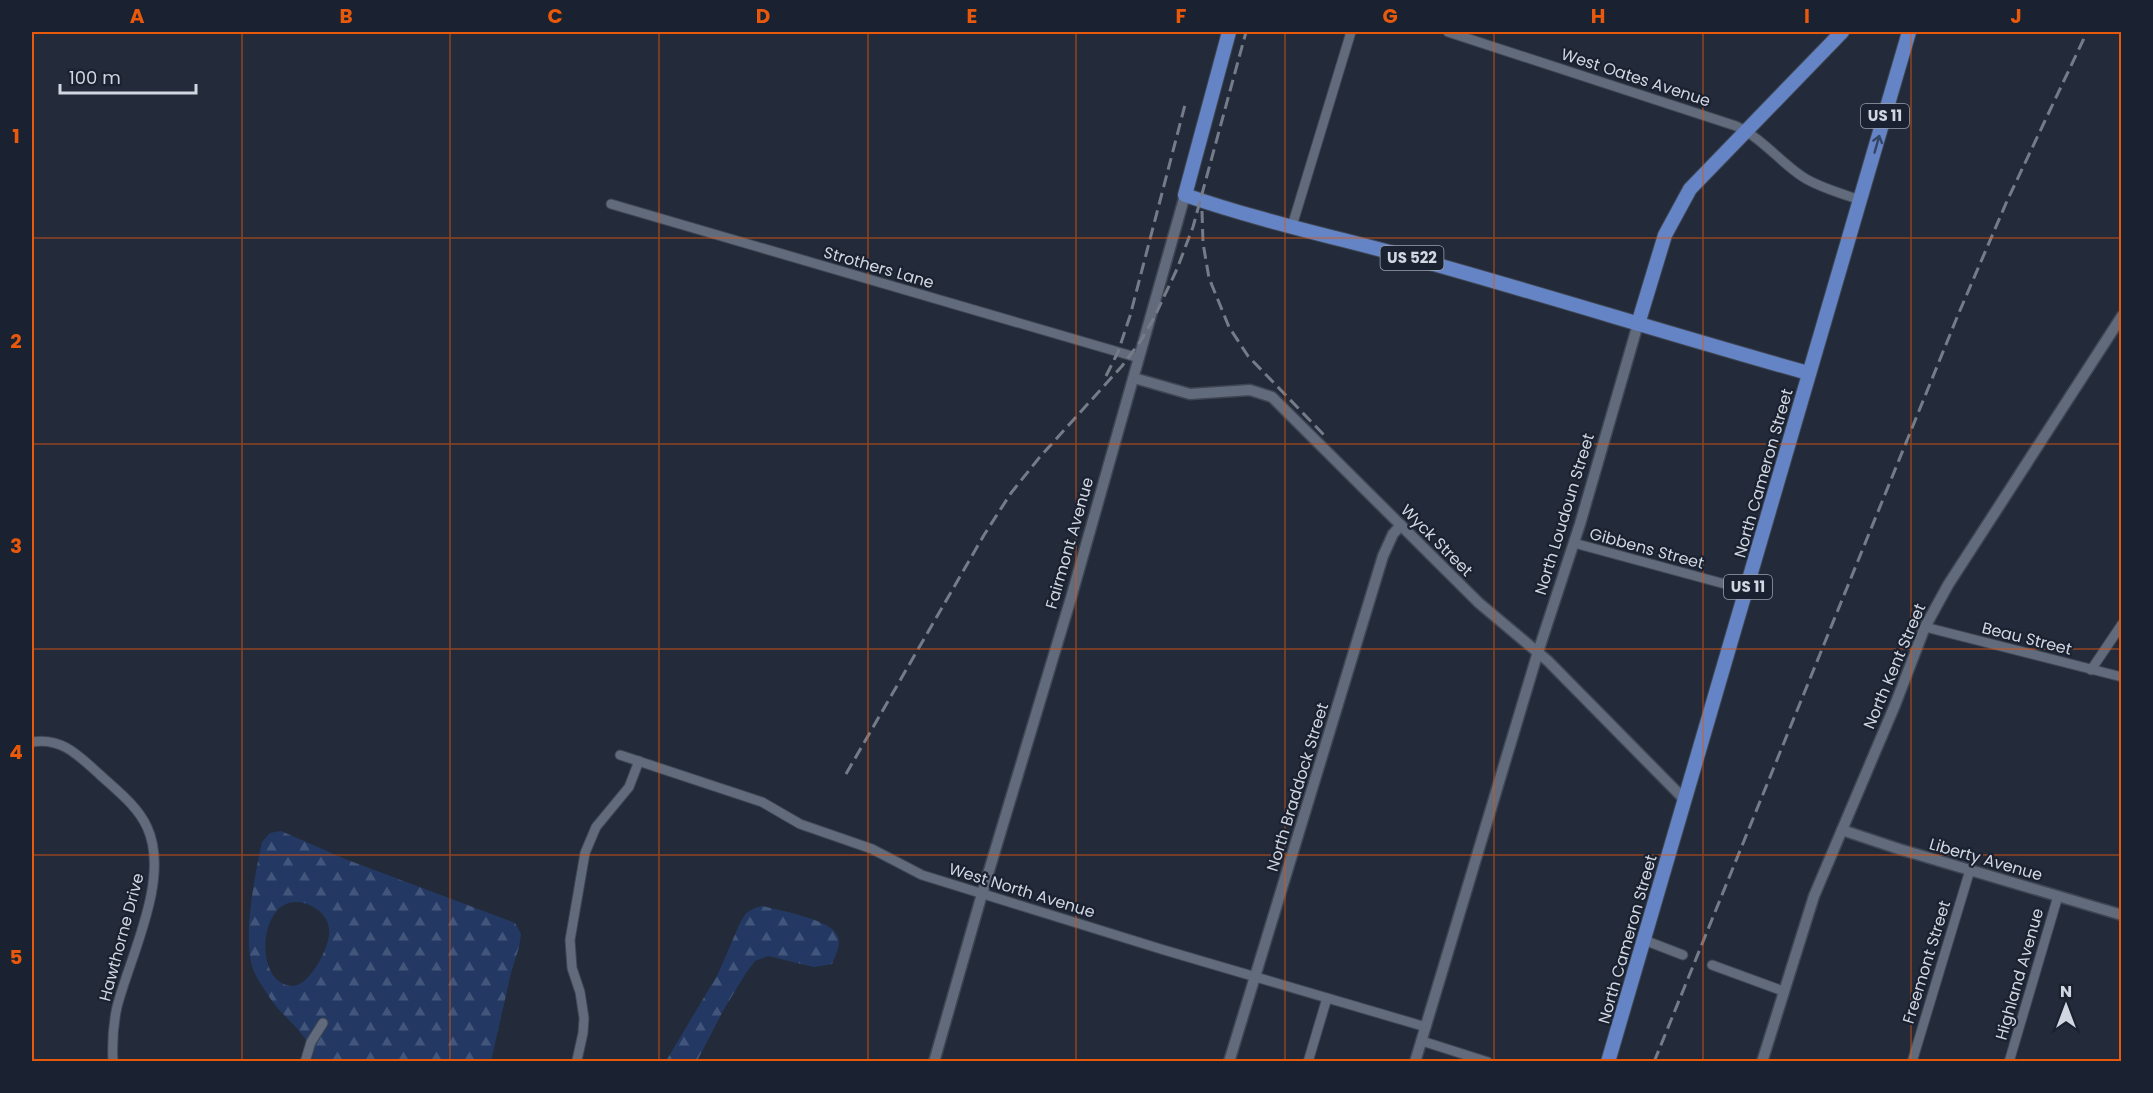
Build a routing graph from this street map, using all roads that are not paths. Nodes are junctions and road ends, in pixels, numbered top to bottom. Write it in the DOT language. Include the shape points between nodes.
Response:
graph roads {
  1 [pos="1229,32"];
  2 [pos="1351,32"];
  3 [pos="1448,32"];
  4 [pos="1842,32"];
  5 [pos="1909,32"];
  6 [pos="1746,130"];
  7 [pos="1185,195"];
  8 [pos="1860,200"];
  9 [pos="611,204"];
  10 [pos="1292,226"];
  11 [pos="2121,316"];
  12 [pos="1638,324"];
  13 [pos="1139,358"];
  14 [pos="1808,373"];
  15 [pos="1134,378"];
  16 [pos="1401,525"];
  17 [pos="1574,543"];
  18 [pos="1747,590"];
  19 [pos="2121,624"];
  20 [pos="1924,627"];
  21 [pos="1538,652"];
  22 [pos="2091,670"];
  23 [pos="2121,677"];
  24 [pos="32,742"];
  25 [pos="620,755"];
  26 [pos="639,761"];
  27 [pos="1685,800"];
  28 [pos="1842,830"];
  29 [pos="1970,870"];
  30 [pos="982,894"];
  31 [pos="2058,896"];
  32 [pos="2121,915"];
  33 [pos="1644,940"];
  34 [pos="1683,955"];
  35 [pos="1712,965"];
  36 [pos="1254,976"];
  37 [pos="1783,991"];
  38 [pos="1327,998"];
  39 [pos="323,1023"];
  40 [pos="1426,1027"];
  41 [pos="1422,1041"];
  42 [pos="577,1060"];
  43 [pos="113,1062"];
  44 [pos="305,1062"];
  45 [pos="934,1062"];
  46 [pos="1229,1062"];
  47 [pos="1308,1062"];
  48 [pos="1415,1062"];
  49 [pos="1488,1062"];
  50 [pos="1608,1062"];
  51 [pos="1762,1062"];
  52 [pos="1912,1062"];
  53 [pos="2009,1062"];
  1 -- 7 [label="main road, Fairmont Avenue"];
  2 -- 10 [label="street"];
  3 -- 6 [label="street, West Oates Avenue"];
  4 -- 6 [label="main road, North Loudoun Street"];
  8 -- 5 [label="main road, North Cameron Street / US 11, one-way"];
  6 -- 8 [label="street" via="1804,177"];
  6 -- 12 [label="main road, North Loudoun Street" via="1681,202 1665,235"];
  7 -- 10 [label="main road, US 522"];
  7 -- 13 [label="street, Fairmont Avenue"];
  8 -- 14 [label="main road, North Cameron Street / US 11"];
  9 -- 13 [label="street, Strothers Lane"];
  10 -- 12 [label="main road, US 522"];
  11 -- 20 [label="street, North Kent Street"];
  12 -- 14 [label="main road"];
  12 -- 17 [label="street, North Loudoun Street"];
  13 -- 15 [label="street, Fairmont Avenue"];
  14 -- 18 [label="main road, North Cameron Street / US 11"];
  15 -- 16 [label="street, Wyck Street" via="1190,394 1250,390 1272,397"];
  15 -- 30 [label="street, Fairmont Avenue"];
  16 -- 21 [label="street, Wyck Street" via="1479,603"];
  16 -- 36 [label="street, North Braddock Street" via="1383,556"];
  17 -- 18 [label="street, Gibbens Street"];
  17 -- 21 [label="street, North Loudoun Street"];
  18 -- 27 [label="main road, North Cameron Street / US 11"];
  19 -- 22 [label="street"];
  20 -- 22 [label="street, Beau Street"];
  20 -- 28 [label="street, North Kent Street"];
  21 -- 27 [label="street, Wyck Street"];
  21 -- 40 [label="street, North Loudoun Street"];
  22 -- 23 [label="street, Beau Street"];
  24 -- 43 [label="street, Hawthorne Drive" via="57,742 76,753 126,799 151,836 154,875 117,1009"];
  25 -- 26 [label="street, West North Avenue"];
  26 -- 30 [label="street, West North Avenue" via="762,802 800,824 872,849 922,875"];
  26 -- 42 [label="street" via="629,787 596,827 585,853 570,940 584,1018"];
  27 -- 33 [label="main road, North Cameron Street / US 11"];
  28 -- 29 [label="street, Liberty Avenue"];
  28 -- 37 [label="street, North Kent Street" via="1814,896"];
  29 -- 31 [label="street, Liberty Avenue"];
  29 -- 52 [label="street, Freemont Street"];
  30 -- 36 [label="street, West North Avenue"];
  30 -- 45 [label="street, Fairmont Avenue"];
  31 -- 32 [label="street, Liberty Avenue"];
  31 -- 53 [label="street, Highland Avenue"];
  33 -- 34 [label="street"];
  33 -- 50 [label="main road, North Cameron Street / US 11"];
  35 -- 37 [label="street"];
  36 -- 38 [label="street, West North Avenue"];
  36 -- 46 [label="street, North Braddock Street"];
  37 -- 51 [label="street, North Kent Street"];
  38 -- 40 [label="street, West North Avenue"];
  38 -- 47 [label="street"];
  39 -- 44 [label="street"];
  40 -- 41 [label="street, North Loudoun Street"];
  41 -- 48 [label="street, North Loudoun Street"];
  41 -- 49 [label="street"];
}
